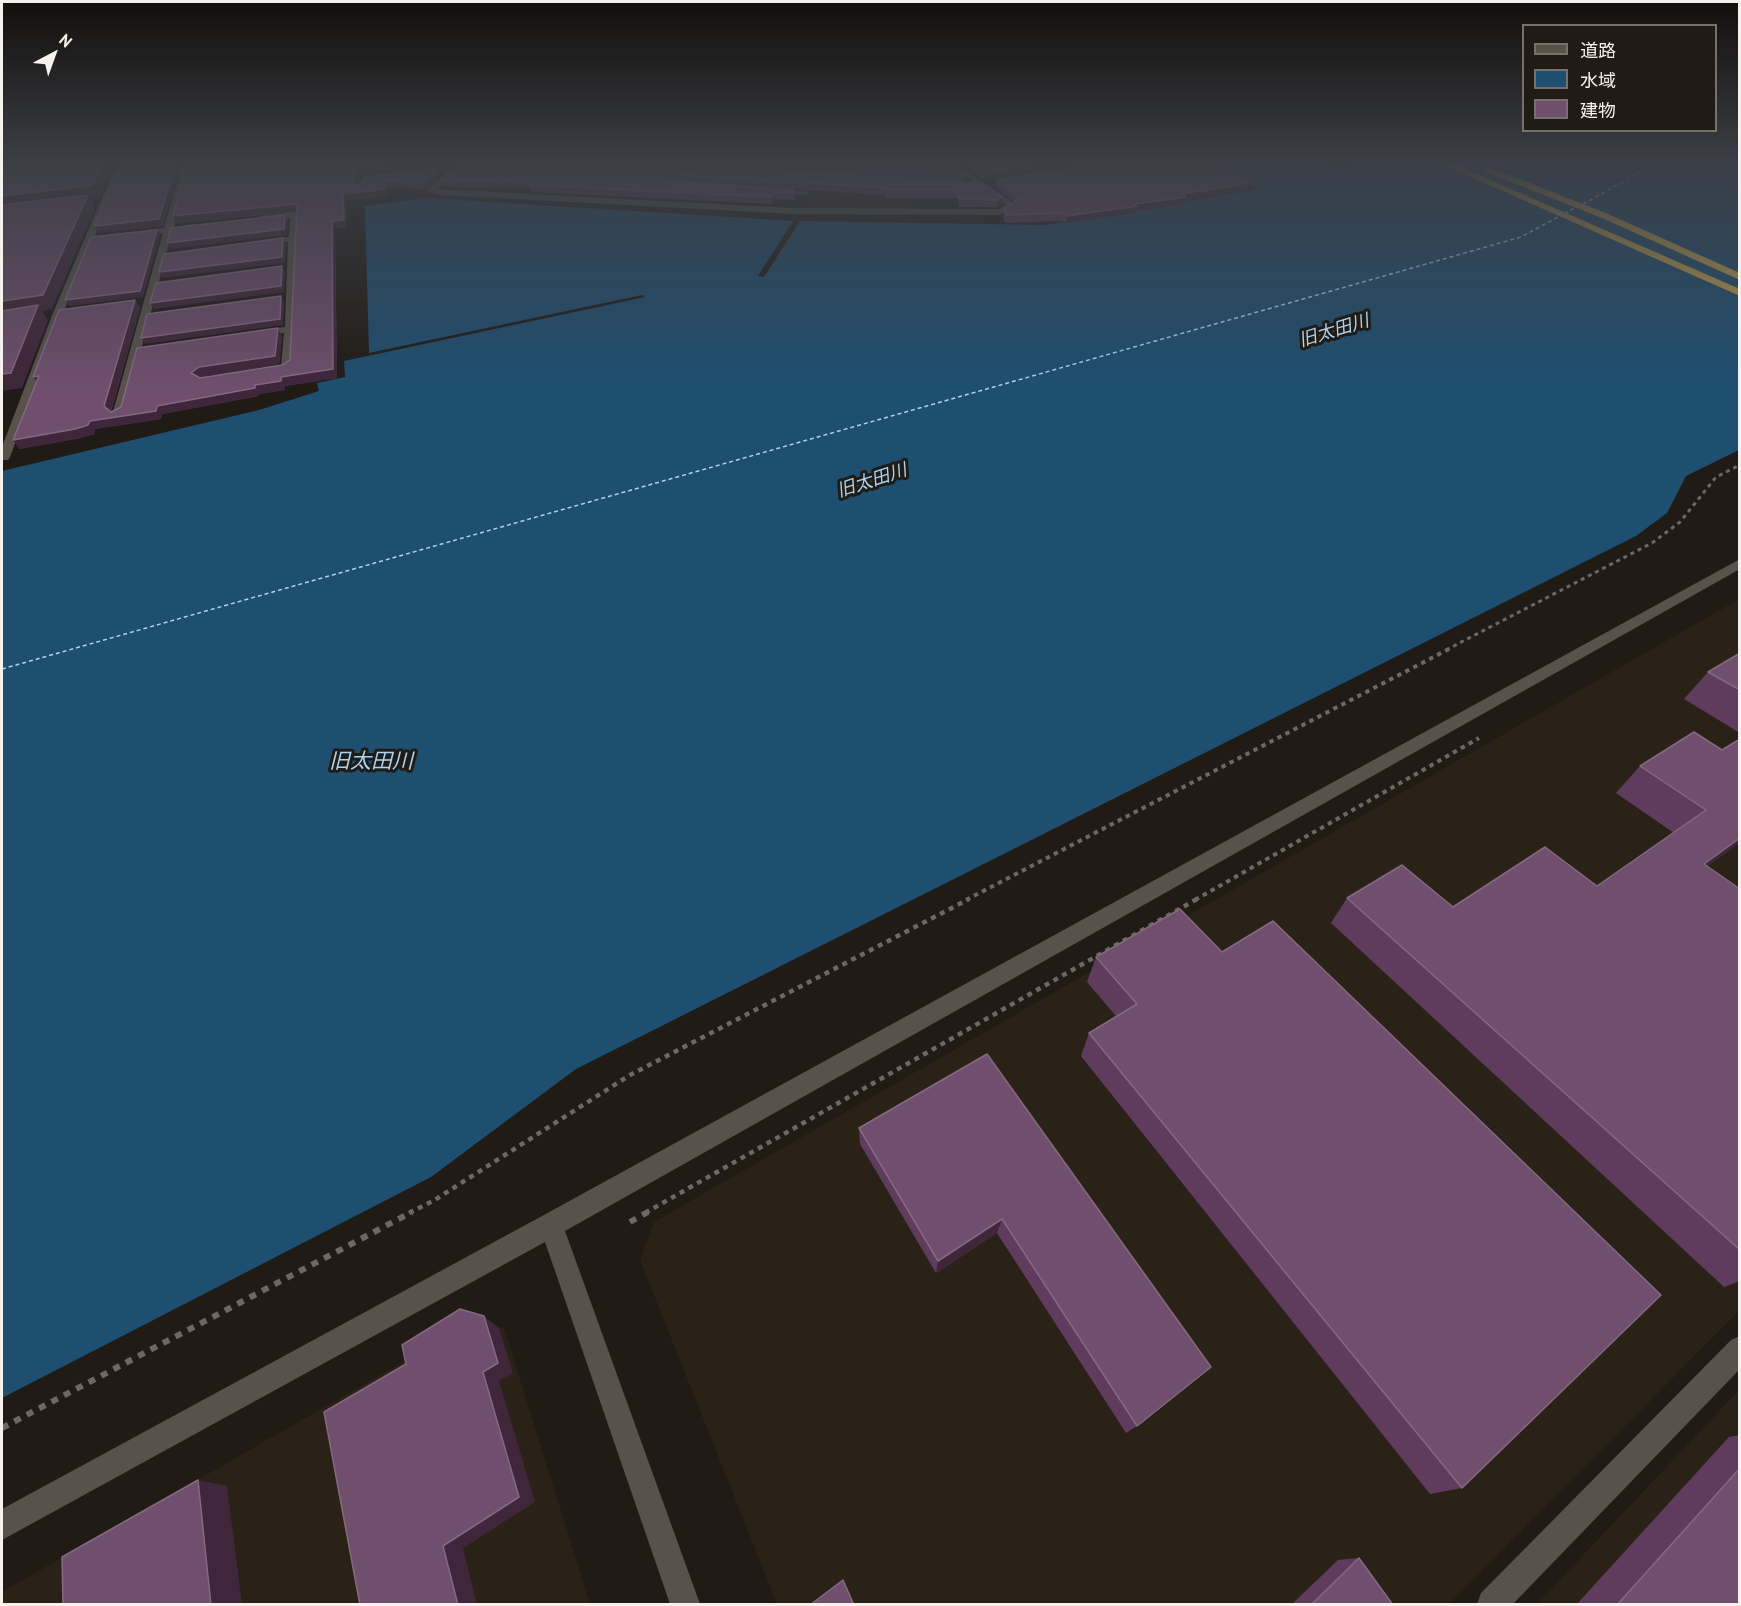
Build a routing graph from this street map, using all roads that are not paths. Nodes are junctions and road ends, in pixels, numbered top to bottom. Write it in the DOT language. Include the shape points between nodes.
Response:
graph roads {
  1 [pos="293,239"];
  2 [pos="89,240"];
  3 [pos="165,240"];
  4 [pos="286,240"];
  5 [pos="1619,240"];
  6 [pos="1658,240"];
  7 [pos="249,245"];
  8 [pos="172,255"];
  9 [pos="161,256"];
  10 [pos="292,267"];
  11 [pos="280,268"];
  12 [pos="1740,277"];
  13 [pos="165,283"];
  14 [pos="154,285"];
  15 [pos="1740,293"];
  16 [pos="149,301"];
  17 [pos="138,302"];
  18 [pos="69,312"];
  19 [pos="52,314"];
  20 [pos="290,328"];
  21 [pos="242,336"];
  22 [pos="251,374"];
  23 [pos="118,415"];
  24 [pos="4,457"];
  25 [pos="1740,563"];
  26 [pos="551,1225"];
  27 [pos="1740,1349"];
  28 [pos="2,1525"];
  29 [pos="685,1605"];
  30 [pos="1492,1605"];
  1 -- 10 [label="street"];
  2 -- 19 [label="street"];
  3 -- 9 [label="street"];
  4 -- 7 [label="street"];
  5 -- 15 [label="highway"];
  6 -- 12 [label="highway"];
  8 -- 9 [label="street"];
  9 -- 14 [label="street"];
  10 -- 11 [label="street"];
  10 -- 20 [label="street" via="286,297"];
  13 -- 14 [label="street"];
  14 -- 16 [label="street"];
  16 -- 17 [label="street"];
  16 -- 23 [label="street" via="151,315"];
  18 -- 19 [label="street"];
  19 -- 24 [label="street"];
  20 -- 21 [label="street"];
  20 -- 22 [label="street" via="286,368"];
  25 -- 26 [label="street"];
  26 -- 28 [label="street"];
  26 -- 29 [label="street"];
  27 -- 30 [label="street"];
}
